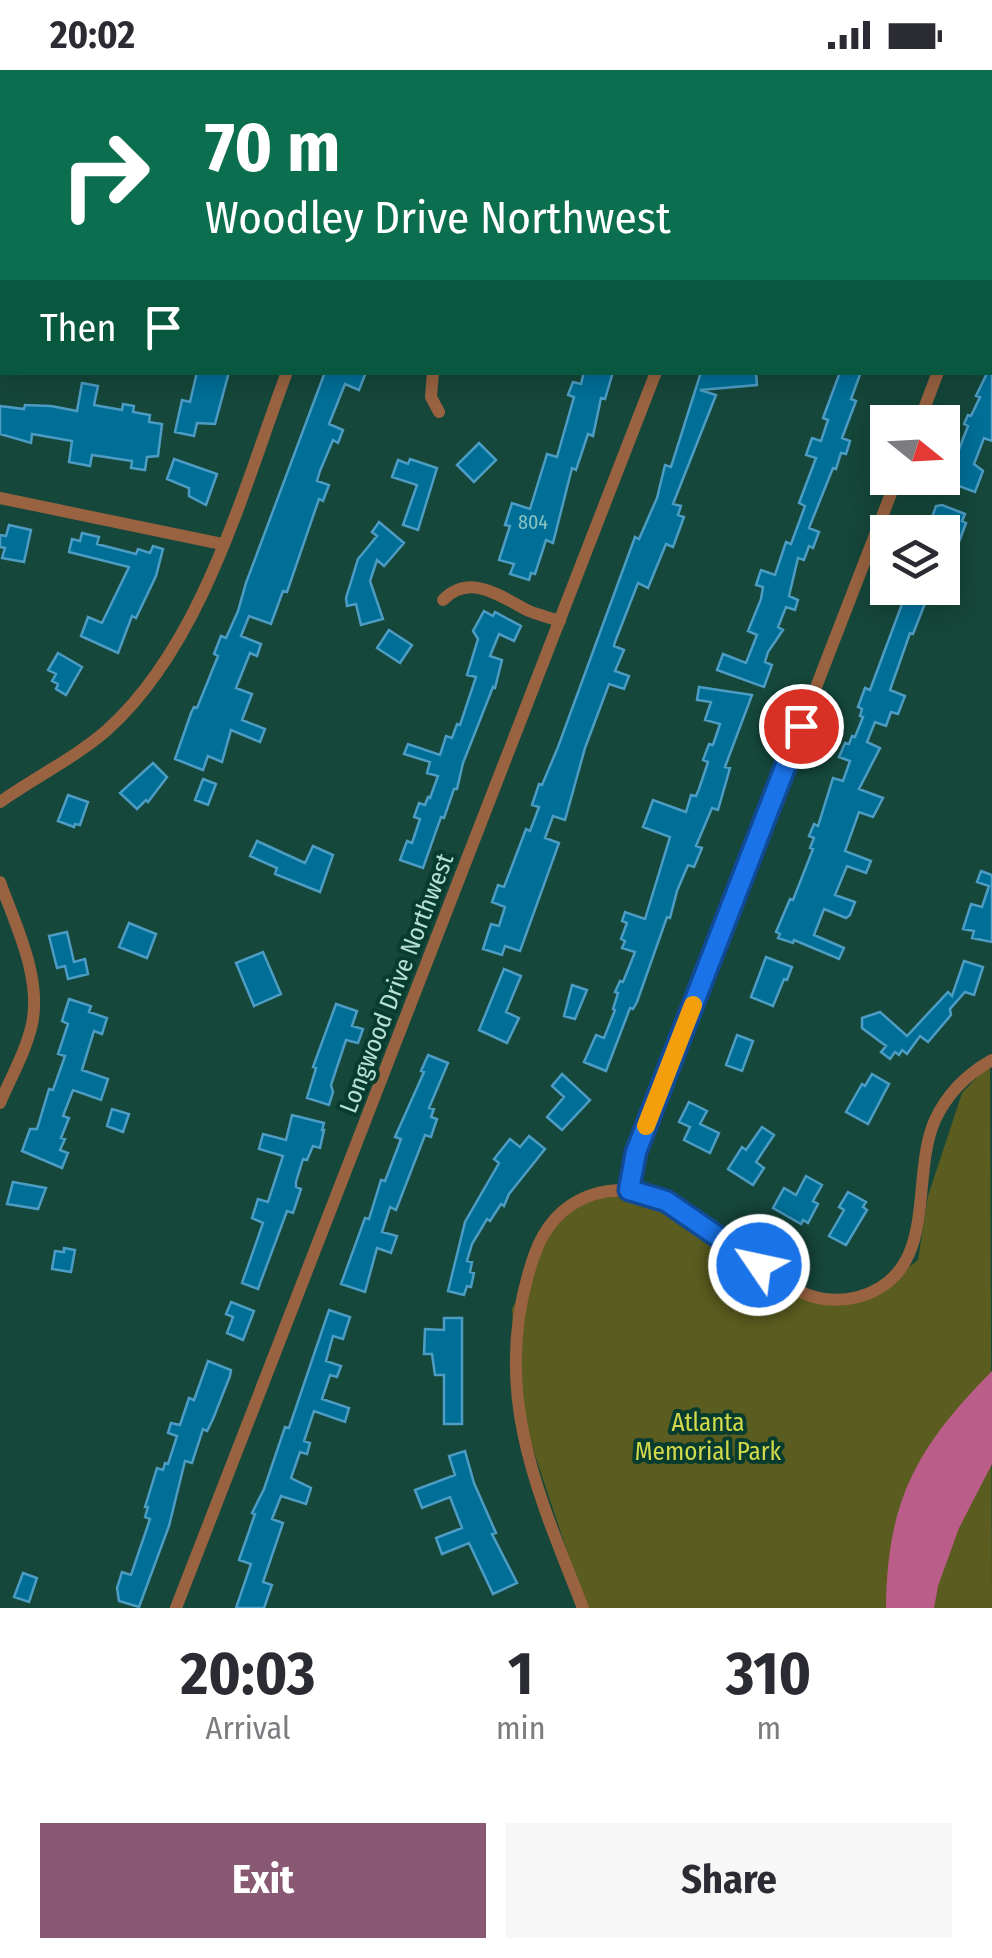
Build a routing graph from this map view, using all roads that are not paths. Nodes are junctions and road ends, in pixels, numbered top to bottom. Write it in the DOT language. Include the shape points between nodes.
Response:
graph roads {
  1 [pos="286,375"];
  2 [pos="433,375"];
  3 [pos="655,375"];
  4 [pos="937,375"];
  5 [pos="925,405"];
  6 [pos="439,412"];
  7 [pos="891,495"];
  8 [pos="0,498"];
  9 [pos="222,544"];
  10 [pos="443,600"];
  11 [pos="560,621"];
  12 [pos="0,802"];
  13 [pos="0,882"];
  14 [pos="992,1060"];
  15 [pos="0,1103"];
  16 [pos="629,1190"];
  17 [pos="176,1608"];
  18 [pos="583,1608"];
  1 -- 9 [label="street"];
  2 -- 6 [label="street" via="431,396"];
  3 -- 11 [label="street, Longwood Drive Northwest"];
  4 -- 5 [label="street"];
  7 -- 16 [label="street" via="636,1152"];
  8 -- 9 [label="street"];
  9 -- 12 [label="street" via="176,640 132,705 82,749"];
  10 -- 11 [label="street" via="472,586"];
  11 -- 17 [label="street, Longwood Drive Northwest"];
  13 -- 15 [label="street" via="27,960 34,1010"];
  14 -- 16 [label="street" via="944,1103 928,1142 911,1250 890,1279 862,1296 832,1300 801,1292 666,1201"];
  16 -- 18 [label="street" via="583,1198 545,1230 518,1325 522,1441"];
}
